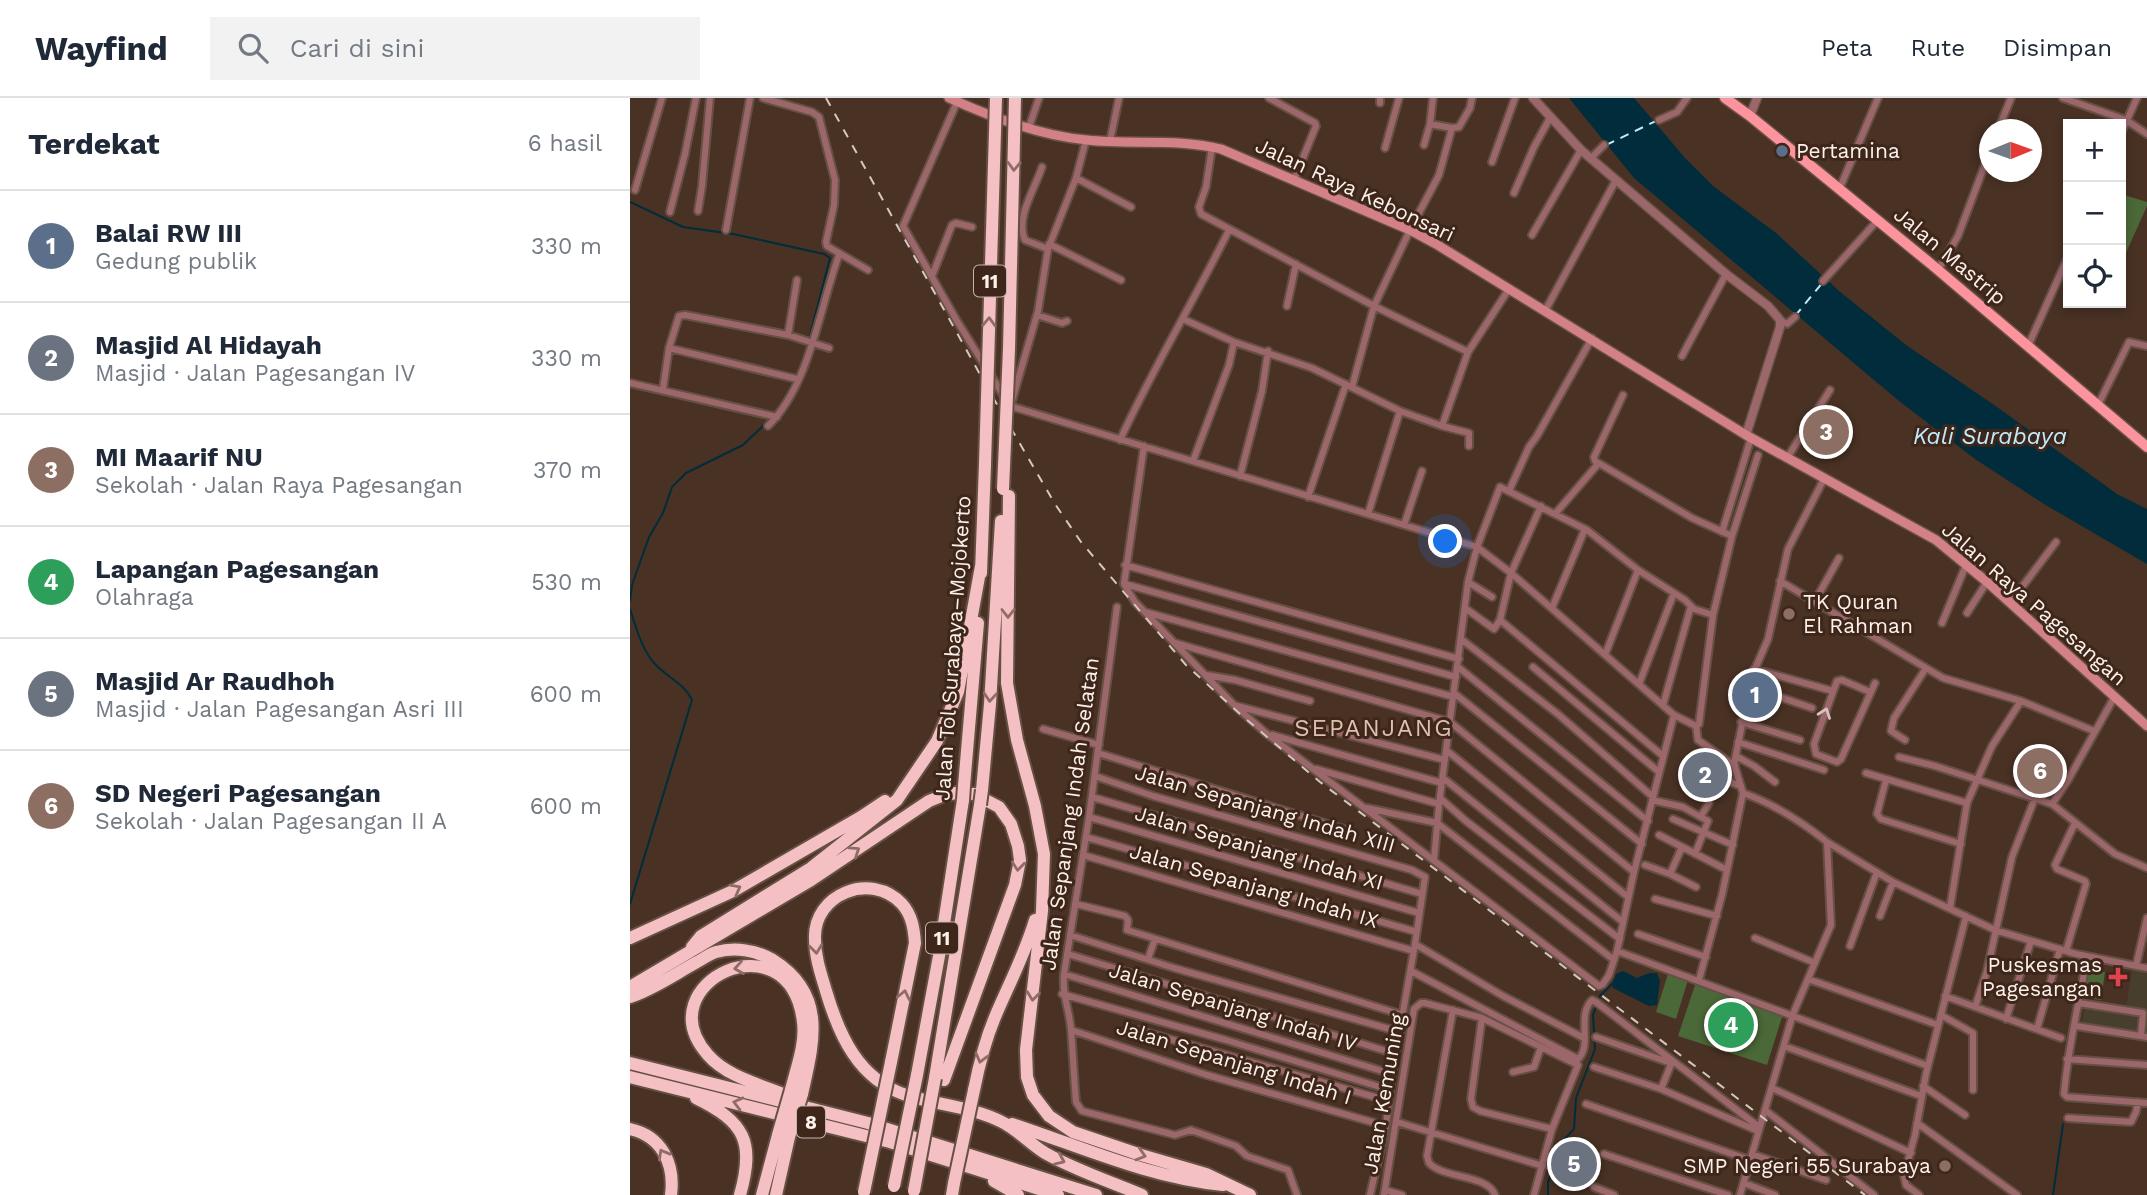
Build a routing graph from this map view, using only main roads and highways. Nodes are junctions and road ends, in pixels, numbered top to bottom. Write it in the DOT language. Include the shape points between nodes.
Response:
graph roads {
  1 [pos="996,98"];
  2 [pos="1015,98"];
  3 [pos="1725,98"];
  4 [pos="953,100"];
  5 [pos="1749,436"];
  6 [pos="2147,447"];
  7 [pos="1006,492"];
  8 [pos="981,566"];
  9 [pos="2147,726"];
  10 [pos="917,773"];
  11 [pos="1044,879"];
  12 [pos="630,938"];
  13 [pos="688,953"];
  14 [pos="630,988"];
  15 [pos="630,997"];
  16 [pos="630,1063"];
  17 [pos="630,1077"];
  18 [pos="939,1079"];
  19 [pos="676,1087"];
  20 [pos="796,1092"];
  21 [pos="832,1114"];
  22 [pos="995,1119"];
  23 [pos="630,1129"];
  24 [pos="784,1136"];
  25 [pos="946,1160"];
  26 [pos="1230,1185"];
  27 [pos="953,1189"];
  28 [pos="893,1191"];
  29 [pos="864,1193"];
  30 [pos="913,1193"];
  31 [pos="671,1195"];
  32 [pos="740,1195"];
  33 [pos="762,1195"];
  34 [pos="776,1195"];
  35 [pos="1018,1195"];
  36 [pos="1058,1195"];
  37 [pos="1096,1195"];
  38 [pos="1142,1195"];
  39 [pos="1250,1195"];
  8 -- 1 [label="highway, Jalan Tol Surabaya–Mojokerto / 11, one-way, bridge"];
  2 -- 7 [label="highway, 11, one-way, bridge"];
  3 -- 6 [label="main road, Jalan Mastrip"];
  4 -- 5 [label="main road, Jalan Raya Kebonsari" via="1029,127 1086,140 1212,147 1294,180 1409,230"];
  5 -- 9 [label="main road, Jalan Raya Pagesangan" via="1936,540"];
  7 -- 11 [label="highway, one-way" via="1007,683 1041,832"];
  7 -- 18 [label="highway, 11, one-way, bridge" via="982,790"];
  8 -- 10 [label="highway" via="958,692"];
  8 -- 28 [label="highway, Jalan Tol Surabaya–Mojokerto / 11, bridge" via="963,800 939,956"];
  12 -- 10 [label="highway, one-way" via="756,878 860,817"];
  10 -- 13 [label="highway" via="897,800 852,837 701,936"];
  11 -- 26 [label="highway, one-way" via="1026,1050 1033,1095 1049,1116 1073,1132"];
  11 -- 27 [label="highway, one-way, bridge" via="1030,940 980,1059"];
  13 -- 14 [label="highway"];
  13 -- 18 [label="highway, one-way" via="929,802 956,793 989,800 1011,824 1020,860 1015,885"];
  15 -- 20 [label="highway" via="714,952 761,953 785,967 809,999 813,1043"];
  16 -- 21 [label="highway, 8"];
  17 -- 19 [label="highway, 8"];
  18 -- 30 [label="highway, 11, bridge"];
  25 -- 19 [label="highway, 8, one-way"];
  19 -- 32 [label="highway" via="738,1125 747,1160"];
  20 -- 21 [label="highway, one-way" via="803,1024 791,988 779,974 762,966 746,965 713,977 693,1006 692,1020 708,1056 745,1079"];
  20 -- 24 [label="highway, bridge"];
  21 -- 37 [label="highway, 8"];
  22 -- 26 [label="highway" via="1140,1169"];
  29 -- 22 [label="highway, one-way, bridge" via="891,1062 915,943 913,925 901,904 886,893 863,887 834,897 818,918 815,940 829,1002 851,1052 865,1070 893,1090"];
  22 -- 38 [label="highway, one-way" via="1054,1157"];
  31 -- 23 [label="highway, one-way" via="666,1155 651,1138"];
  24 -- 33 [label="highway"];
  24 -- 34 [label="highway"];
  25 -- 35 [label="highway"];
  25 -- 36 [label="highway, 8"];
  26 -- 39 [label="highway"];
}
